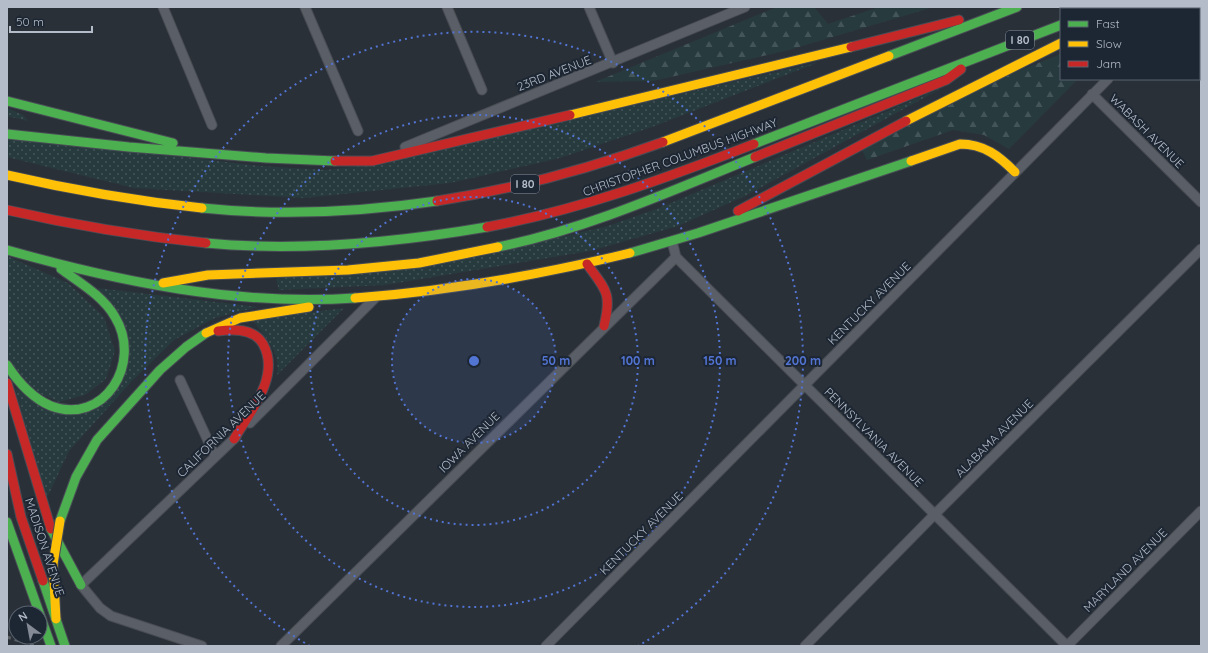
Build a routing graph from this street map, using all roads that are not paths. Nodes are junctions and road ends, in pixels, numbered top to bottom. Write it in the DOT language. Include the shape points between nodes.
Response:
graph roads {
  1 [pos="163,7"];
  2 [pos="305,7"];
  3 [pos="447,7"];
  4 [pos="589,7"];
  5 [pos="745,7"];
  6 [pos="1008,7"];
  7 [pos="1017,7"];
  8 [pos="732,10"];
  9 [pos="1060,25"];
  10 [pos="1060,44"];
  11 [pos="979,55"];
  12 [pos="613,63"];
  13 [pos="1107,80"];
  14 [pos="482,90"];
  15 [pos="1092,94"];
  16 [pos="7,101"];
  17 [pos="212,125"];
  18 [pos="358,131"];
  19 [pos="7,134"];
  20 [pos="219,154"];
  21 [pos="372,161"];
  22 [pos="1015,172"];
  23 [pos="7,175"];
  24 [pos="1201,202"];
  25 [pos="7,210"];
  26 [pos="696,234"];
  27 [pos="672,241"];
  28 [pos="1201,249"];
  29 [pos="7,250"];
  30 [pos="676,257"];
  31 [pos="586,264"];
  32 [pos="57,265"];
  33 [pos="150,285"];
  34 [pos="376,297"];
  35 [pos="348,298"];
  36 [pos="604,326"];
  37 [pos="203,336"];
  38 [pos="7,366"];
  39 [pos="180,380"];
  40 [pos="7,383"];
  41 [pos="805,385"];
  42 [pos="234,439"];
  43 [pos="7,454"];
  44 [pos="215,456"];
  45 [pos="1201,511"];
  46 [pos="934,515"];
  47 [pos="7,522"];
  48 [pos="80,585"];
  49 [pos="56,619"];
  50 [pos="51,646"];
  51 [pos="65,646"];
  52 [pos="202,646"];
  53 [pos="281,646"];
  54 [pos="546,646"];
  55 [pos="805,646"];
  56 [pos="1067,646"];
  1 -- 17 [label="street"];
  2 -- 18 [label="street"];
  3 -- 14 [label="street"];
  4 -- 12 [label="street"];
  5 -- 8 [label="street, 23RD AVENUE"];
  6 -- 21 [label="main road" via="730,77"];
  7 -- 23 [label="main road, CHRISTOPHER COLUMBUS HIGHWAY / I 80" via="626,155 550,178 478,195 399,206 327,212 239,212 160,205 80,193"];
  8 -- 12 [label="street, 23RD AVENUE"];
  9 -- 11 [label="main road, CHRISTOPHER COLUMBUS HIGHWAY / I 80"];
  10 -- 26 [label="main road" via="944,101"];
  11 -- 25 [label="main road, CHRISTOPHER COLUMBUS HIGHWAY / I 80" via="657,180 579,206 464,232 418,239 344,245 227,245 107,232"];
  11 -- 33 [label="main road" via="946,80 596,220 533,240 420,263 348,270 208,275"];
  12 -- 21 [label="street, 23RD AVENUE"];
  13 -- 15 [label="street, KENTUCKY AVENUE"];
  15 -- 22 [label="street, KENTUCKY AVENUE"];
  15 -- 24 [label="street, WABASH AVENUE"];
  16 -- 20 [label="main road"];
  19 -- 20 [label="main road" via="65,143"];
  20 -- 21 [label="main road" via="336,162"];
  22 -- 26 [label="main road" via="994,152 978,144 960,144"];
  22 -- 41 [label="street, KENTUCKY AVENUE"];
  26 -- 27 [label="main road"];
  27 -- 30 [label="street"];
  27 -- 31 [label="main road"];
  28 -- 46 [label="street, ALABAMA AVENUE"];
  29 -- 32 [label="main road"];
  30 -- 36 [label="street, IOWA AVENUE"];
  30 -- 41 [label="street, PENNSYLVANIA AVENUE"];
  31 -- 34 [label="main road" via="460,287"];
  31 -- 36 [label="main road" via="604,288 609,305"];
  32 -- 33 [label="main road"];
  32 -- 38 [label="main road" via="101,300 114,316 124,342 125,362 119,380 114,388 93,405 67,410 50,405 30,393"];
  33 -- 35 [label="main road" via="246,298"];
  34 -- 35 [label="main road"];
  34 -- 42 [label="street, CALIFORNIA AVENUE"];
  35 -- 37 [label="main road" via="301,309 242,317"];
  36 -- 53 [label="street, IOWA AVENUE"];
  37 -- 42 [label="main road" via="232,329 243,330 256,336 269,358 268,378"];
  37 -- 49 [label="main road, bridge" via="164,365 103,433 72,482 60,521 53,564"];
  39 -- 44 [label="street"];
  40 -- 48 [label="main road" via="48,524"];
  41 -- 46 [label="street, PENNSYLVANIA AVENUE"];
  41 -- 54 [label="street, KENTUCKY AVENUE"];
  42 -- 44 [label="street, CALIFORNIA AVENUE"];
  43 -- 49 [label="main road, MADISON AVENUE" via="21,517"];
  44 -- 48 [label="street, CALIFORNIA AVENUE"];
  45 -- 56 [label="street, MARYLAND AVENUE"];
  46 -- 55 [label="street, ALABAMA AVENUE"];
  46 -- 56 [label="street, PENNSYLVANIA AVENUE"];
  47 -- 50 [label="main road"];
  48 -- 52 [label="street" via="100,608 111,616"];
  49 -- 51 [label="main road, MADISON AVENUE"];
}
